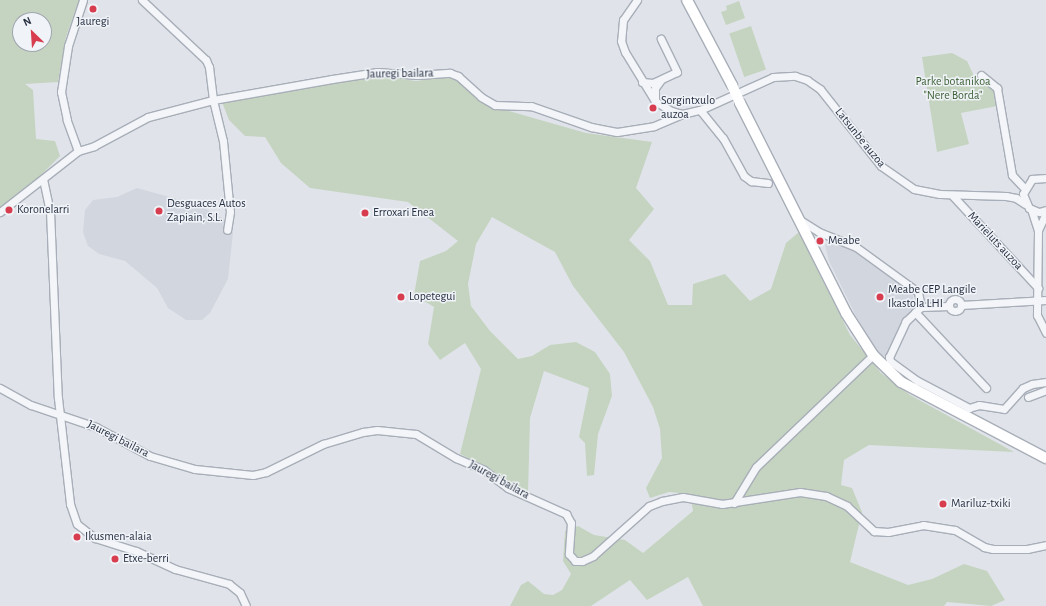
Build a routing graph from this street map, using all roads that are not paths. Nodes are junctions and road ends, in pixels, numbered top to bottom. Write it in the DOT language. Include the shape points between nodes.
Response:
graph roads {
  1 [pos="83,0"];
  2 [pos="142,0"];
  3 [pos="637,0"];
  4 [pos="687,0"];
  5 [pos="661,38"];
  6 [pos="981,74"];
  7 [pos="660,80"];
  8 [pos="642,82"];
  9 [pos="213,100"];
  10 [pos="655,101"];
  11 [pos="700,110"];
  12 [pos="682,114"];
  13 [pos="78,151"];
  14 [pos="1046,177"];
  15 [pos="43,179"];
  16 [pos="768,183"];
  17 [pos="1024,188"];
  18 [pos="952,195"];
  19 [pos="1028,207"];
  20 [pos="0,212"];
  21 [pos="1046,212"];
  22 [pos="799,220"];
  23 [pos="227,230"];
  24 [pos="1038,230"];
  25 [pos="1038,288"];
  26 [pos="1042,301"];
  27 [pos="921,307"];
  28 [pos="915,312"];
  29 [pos="1046,333"];
  30 [pos="873,355"];
  31 [pos="1046,382"];
  32 [pos="0,388"];
  33 [pos="986,388"];
  34 [pos="1046,390"];
  35 [pos="1028,398"];
  36 [pos="61,414"];
  37 [pos="1046,458"];
  38 [pos="734,503"];
  39 [pos="1046,545"];
  40 [pos="246,606"];
  1 -- 13 [label="street" via="68,46 61,92"];
  2 -- 9 [label="street" via="206,60 211,74"];
  3 -- 8 [label="street" via="623,20 621,36 625,52"];
  4 -- 22 [label="main road, bridge"];
  5 -- 7 [label="street" via="677,72"];
  6 -- 17 [label="street" via="998,88 1012,175"];
  7 -- 8 [label="street"];
  7 -- 10 [label="street" via="655,88"];
  8 -- 10 [label="street"];
  9 -- 12 [label="street, Jauregi bailara" via="377,72 418,75 433,72 458,76 481,98 495,105 531,106 591,127 617,132 654,126"];
  9 -- 13 [label="street, Jauregi bailara" via="148,117 94,146"];
  9 -- 23 [label="street" via="222,141 230,212"];
  10 -- 12 [label="street" via="671,111"];
  11 -- 12 [label="street, Latsunbe auzoa"];
  11 -- 16 [label="street" via="723,138 744,176 751,181"];
  11 -- 18 [label="street, Latsunbe auzoa" via="780,76 794,76 807,80 820,89 881,166 897,179 921,191"];
  13 -- 15 [label="street, Jauregi bailara"];
  14 -- 17 [label="street" via="1032,180"];
  15 -- 20 [label="street, Jauregi bailara"];
  15 -- 36 [label="street" via="50,211 57,382"];
  17 -- 19 [label="street"];
  18 -- 19 [label="street, Latsunbe auzoa" via="1006,196 1016,198"];
  18 -- 25 [label="street, Marieluts auzoa"];
  19 -- 21 [label="street, Latsunbe auzoa"];
  19 -- 24 [label="street"];
  21 -- 24 [label="street"];
  22 -- 27 [label="street" via="856,246 918,292"];
  22 -- 30 [label="main road" via="846,313"];
  24 -- 25 [label="street"];
  25 -- 26 [label="street"];
  26 -- 27 [label="street" via="961,305 956,311 950,306"];
  26 -- 29 [label="street" via="1037,315"];
  27 -- 28 [label="street"];
  28 -- 31 [label="street" via="906,321 889,357 890,361 964,408 979,405 1004,409 1024,388"];
  28 -- 33 [label="street"];
  30 -- 37 [label="main road" via="901,382"];
  30 -- 38 [label="street" via="756,467"];
  32 -- 36 [label="street, Jauregi bailara" via="31,405"];
  34 -- 35 [label="street"];
  36 -- 38 [label="street, Jauregi bailara" via="96,427 150,456 195,469 253,475 266,472 323,444 362,432 377,430 416,434 456,458 484,470 508,488 566,514 571,523 569,554 575,561 593,556 649,506 662,500 683,497 722,504"];
  36 -- 40 [label="street" via="70,504 77,524 95,538 136,551 175,570 229,584 240,593"];
  38 -- 39 [label="street, Jauregi bailara" via="800,492 826,496 847,506 874,531 888,532 923,525 955,530 984,547 993,549 1027,549"];
}
